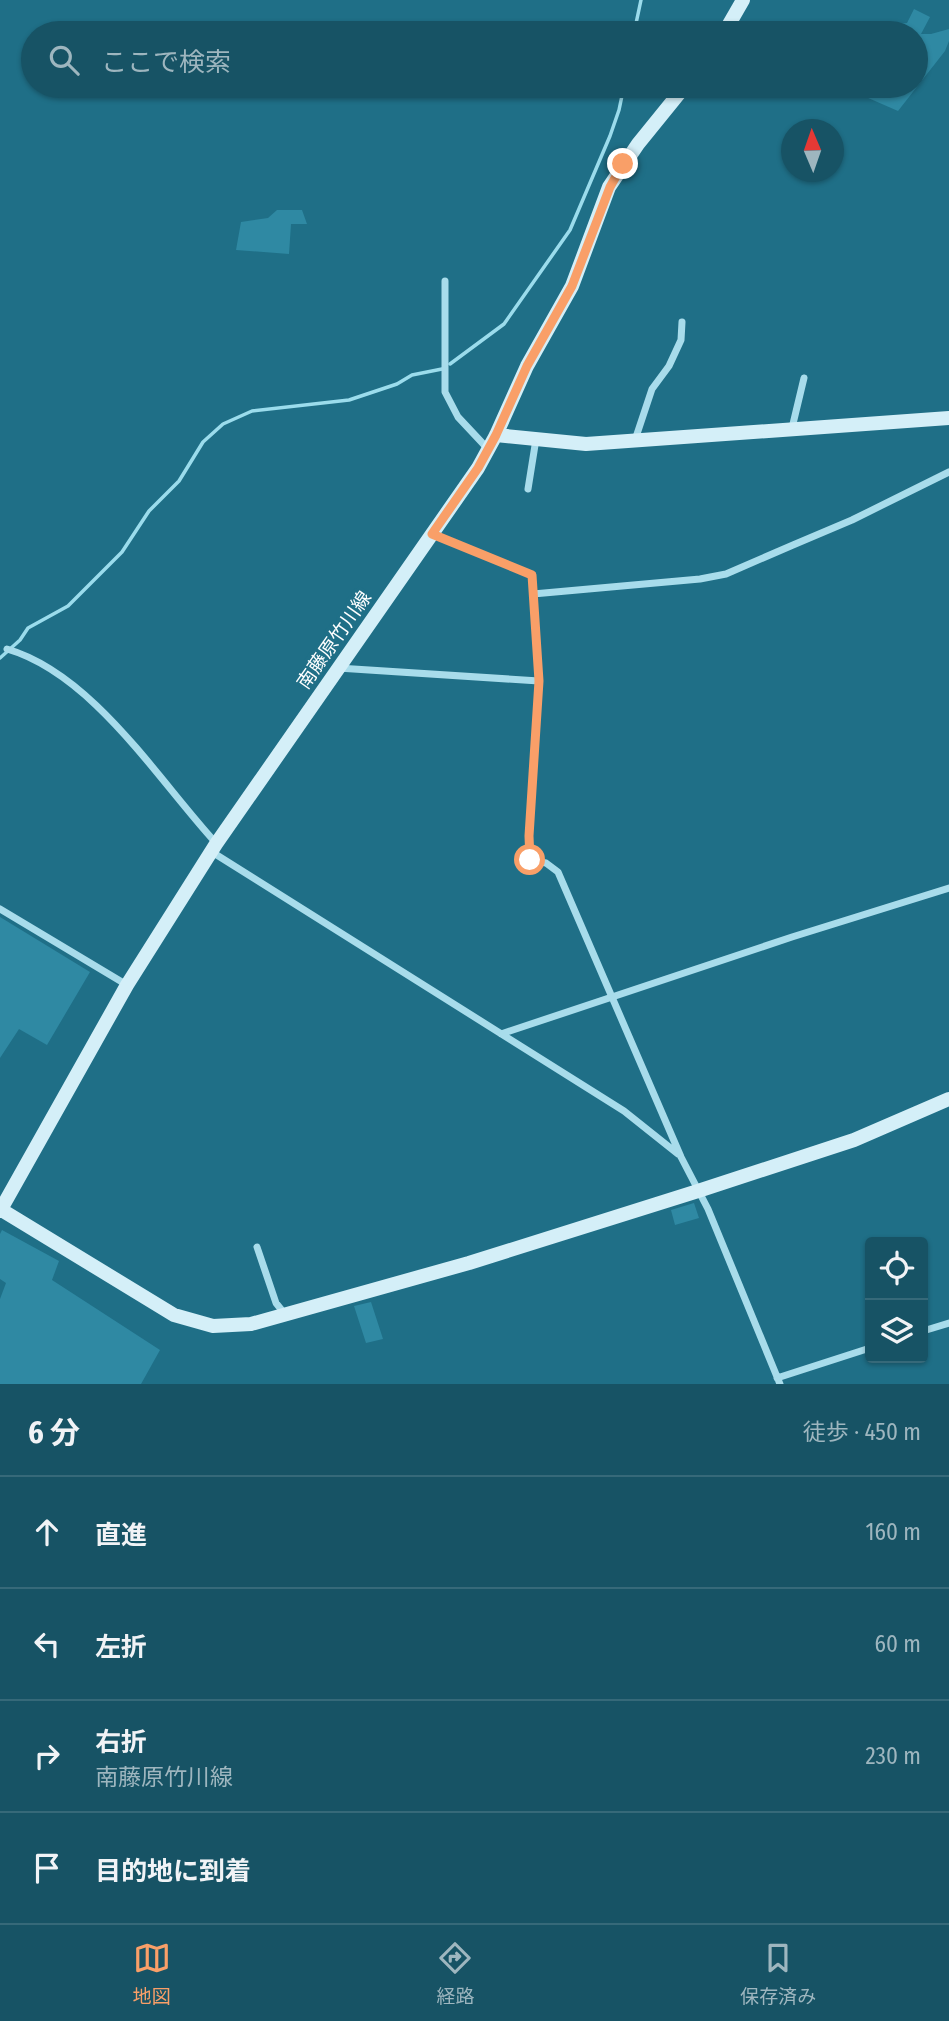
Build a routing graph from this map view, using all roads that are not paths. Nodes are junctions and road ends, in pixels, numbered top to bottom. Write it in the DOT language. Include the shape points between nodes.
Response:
graph roads {
  1 [pos="743,0"];
  2 [pos="731,21"];
  3 [pos="675,98"];
  4 [pos="445,281"];
  5 [pos="682,322"];
  6 [pos="804,378"];
  7 [pos="949,418"];
  8 [pos="792,430"];
  9 [pos="496,435"];
  10 [pos="536,439"];
  11 [pos="634,441"];
  12 [pos="488,449"];
  13 [pos="949,472"];
  14 [pos="528,489"];
  15 [pos="432,534"];
  16 [pos="533,594"];
  17 [pos="10,650"];
  18 [pos="338,668"];
  19 [pos="539,681"];
  20 [pos="214,848"];
  21 [pos="949,888"];
  22 [pos="0,909"];
  23 [pos="127,985"];
  24 [pos="610,996"];
  25 [pos="501,1034"];
  26 [pos="949,1099"];
  27 [pos="681,1157"];
  28 [pos="698,1191"];
  29 [pos="0,1209"];
  30 [pos="257,1247"];
  31 [pos="285,1314"];
  32 [pos="949,1322"];
  33 [pos="928,1329"];
  34 [pos="865,1350"];
  35 [pos="779,1381"];
  1 -- 2 [label="street"];
  3 -- 9 [label="street, 南藤原竹川線" via="610,187 572,286 527,366"];
  4 -- 12 [label="street" via="445,392 458,417"];
  5 -- 11 [label="street" via="681,340 652,390"];
  6 -- 8 [label="street"];
  7 -- 8 [label="street"];
  8 -- 11 [label="street"];
  9 -- 10 [label="street"];
  9 -- 12 [label="street, 南藤原竹川線"];
  10 -- 11 [label="street" via="586,444"];
  10 -- 14 [label="street"];
  12 -- 15 [label="street, 南藤原竹川線"];
  13 -- 16 [label="street" via="726,574"];
  15 -- 16 [label="street" via="532,575"];
  15 -- 18 [label="street, 南藤原竹川線"];
  16 -- 19 [label="street"];
  17 -- 20 [label="street" via="80,690 113,723"];
  18 -- 19 [label="street"];
  18 -- 20 [label="street, 南藤原竹川線"];
  19 -- 24 [label="street" via="528,853 530,860 547,863 558,872"];
  20 -- 23 [label="street, 南藤原竹川線"];
  20 -- 25 [label="street"];
  21 -- 24 [label="street"];
  22 -- 23 [label="street"];
  23 -- 29 [label="street, 南藤原竹川線"];
  24 -- 25 [label="street"];
  24 -- 27 [label="street"];
  25 -- 27 [label="street" via="624,1111"];
  26 -- 28 [label="street" via="854,1140"];
  27 -- 28 [label="street"];
  28 -- 31 [label="street" via="469,1263"];
  28 -- 35 [label="street"];
  29 -- 31 [label="street" via="183,1319 226,1326"];
  30 -- 31 [label="street" via="276,1303"];
  32 -- 33 [label="street"];
  34 -- 35 [label="street"];
}
